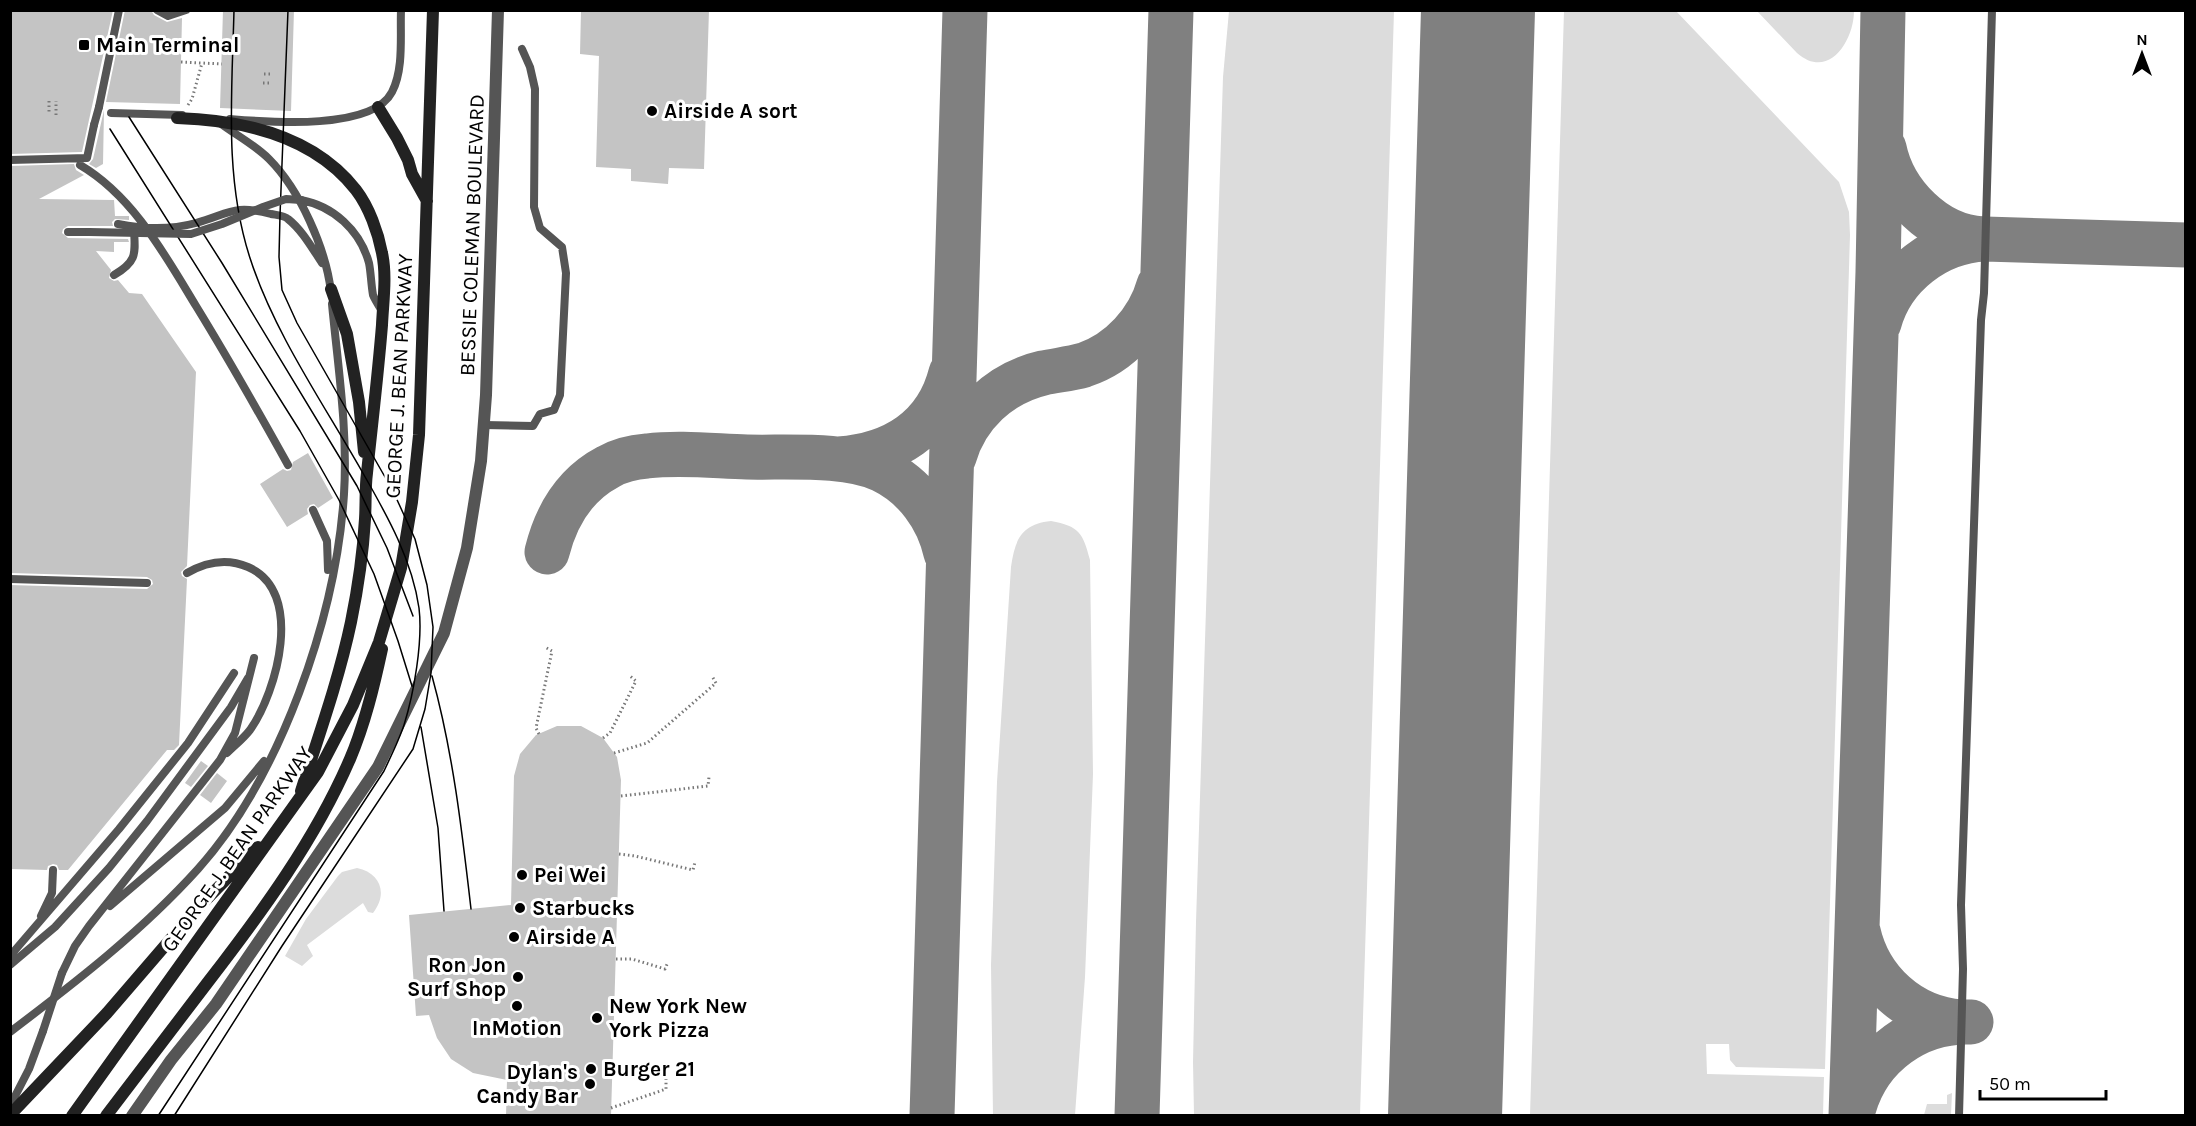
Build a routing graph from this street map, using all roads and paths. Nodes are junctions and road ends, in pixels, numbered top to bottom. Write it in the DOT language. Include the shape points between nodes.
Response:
graph roads {
  1 [pos="119,10"];
  2 [pos="157,10"];
  3 [pos="186,10"];
  4 [pos="400,10"];
  5 [pos="433,10"];
  6 [pos="498,10"];
  7 [pos="1992,10"];
  8 [pos="522,49"];
  9 [pos="181,62"];
  10 [pos="202,63"];
  11 [pos="222,64"];
  12 [pos="264,74"];
  13 [pos="271,74"];
  14 [pos="263,83"];
  15 [pos="271,83"];
  16 [pos="49,101"];
  17 [pos="56,101"];
  18 [pos="378,107"];
  19 [pos="49,112"];
  20 [pos="56,115"];
  21 [pos="110,115"];
  22 [pos="172,116"];
  23 [pos="211,117"];
  24 [pos="10,160"];
  25 [pos="80,165"];
  26 [pos="428,202"];
  27 [pos="118,224"];
  28 [pos="134,227"];
  29 [pos="68,232"];
  30 [pos="326,269"];
  31 [pos="114,275"];
  32 [pos="331,289"];
  33 [pos="382,313"];
  34 [pos="484,425"];
  35 [pos="288,465"];
  36 [pos="366,477"];
  37 [pos="313,510"];
  38 [pos="401,568"];
  39 [pos="187,573"];
  40 [pos="10,579"];
  41 [pos="147,583"];
  42 [pos="324,613"];
  43 [pos="544,647"];
  44 [pos="254,658"];
  45 [pos="234,673"];
  46 [pos="630,676"];
  47 [pos="712,676"];
  48 [pos="248,678"];
  49 [pos="539,734"];
  50 [pos="603,738"];
  51 [pos="277,743"];
  52 [pos="614,753"];
  53 [pos="219,760"];
  54 [pos="709,777"];
  55 [pos="621,796"];
  56 [pos="296,804"];
  57 [pos="284,822"];
  58 [pos="619,854"];
  59 [pos="695,862"];
  60 [pos="53,870"];
  61 [pos="37,926"];
  62 [pos="89,926"];
  63 [pos="10,956"];
  64 [pos="616,959"];
  65 [pos="668,962"];
  66 [pos="10,965"];
  67 [pos="10,1032"];
  68 [pos="666,1079"];
  69 [pos="10,1106"];
  70 [pos="611,1108"];
  71 [pos="10,1114"];
  72 [pos="72,1116"];
  73 [pos="106,1116"];
  74 [pos="132,1116"];
  75 [pos="1959,1116"];
  1 -- 24 [label="lane, bridge" via="87,158"];
  2 -- 3 [label="lane" via="168,16"];
  4 -- 18 [label="lane" via="396,81 386,101"];
  5 -- 26 [label="street, GEORGE J. BEAN PARKWAY"];
  6 -- 34 [label="street, BESSIE COLEMAN BOULEVARD"];
  7 -- 75 [label="lane" via="1961,905"];
  8 -- 34 [label="lane" via="535,89 534,207 540,228 562,247 566,273 560,395 554,410 540,414 533,426"];
  9 -- 10 [label="path"];
  10 -- 11 [label="path"];
  10 -- 22 [label="path" via="192,99"];
  12 -- 13 [label="path"];
  14 -- 15 [label="path"];
  16 -- 19 [label="path"];
  17 -- 20 [label="path"];
  18 -- 23 [label="lane" via="315,122"];
  18 -- 26 [label="street"];
  21 -- 22 [label="lane"];
  22 -- 23 [label="lane"];
  22 -- 33 [label="street" via="213,119 262,130 300,145 335,169 357,191 373,224 382,254"];
  23 -- 30 [label="lane" via="270,160 308,218"];
  25 -- 35 [label="lane" via="124,201 157,242"];
  26 -- 38 [label="street, GEORGE J. BEAN PARKWAY" via="419,435"];
  27 -- 28 [label="lane"];
  28 -- 30 [label="lane" via="195,223 244,208 287,217"];
  28 -- 31 [label="lane" via="135,254 127,267"];
  29 -- 33 [label="lane, bridge" via="191,234 286,199 318,203 353,231 368,259 373,295"];
  30 -- 32 [label="lane"];
  32 -- 36 [label="street" via="349,345"];
  32 -- 42 [label="lane" via="344,438 344,493"];
  33 -- 36 [label="street"];
  34 -- 74 [label="street, BESSIE COLEMAN BOULEVARD" via="466,548 444,633 378,767 216,1004"];
  36 -- 56 [label="street" via="362,566 351,623"];
  37 -- 42 [label="lane" via="327,541"];
  38 -- 56 [label="street, GEORGE J. BEAN PARKWAY" via="379,642 353,705 318,772"];
  38 -- 73 [label="street" via="371,699 350,758 322,815 250,927"];
  39 -- 53 [label="lane" via="206,563 242,564 270,584 280,609 278,652 269,692 249,732"];
  40 -- 41 [label="lane"];
  42 -- 51 [label="lane" via="311,659"];
  43 -- 49 [label="path" via="552,651 536,728"];
  44 -- 48 [label="lane"];
  45 -- 61 [label="lane" via="188,743"];
  46 -- 50 [label="path" via="636,681 610,733"];
  47 -- 52 [label="path" via="716,683 647,743"];
  48 -- 53 [label="lane" via="235,733"];
  48 -- 66 [label="lane" via="212,734 109,868 54,927"];
  51 -- 62 [label="lane" via="225,808"];
  51 -- 67 [label="lane" via="254,791 199,868 93,969"];
  53 -- 62 [label="lane"];
  54 -- 55 [label="path" via="708,786"];
  56 -- 57 [label="street, GEORGE J. BEAN PARKWAY"];
  57 -- 71 [label="street" via="194,912 107,1013"];
  57 -- 72 [label="street, GEORGE J. BEAN PARKWAY"];
  58 -- 59 [label="path" via="693,870"];
  60 -- 61 [label="lane" via="52,893"];
  61 -- 63 [label="lane"];
  62 -- 69 [label="lane, bridge" via="62,973 29,1069"];
  64 -- 65 [label="path" via="632,959 665,969"];
  68 -- 70 [label="path" via="666,1089"];
}
